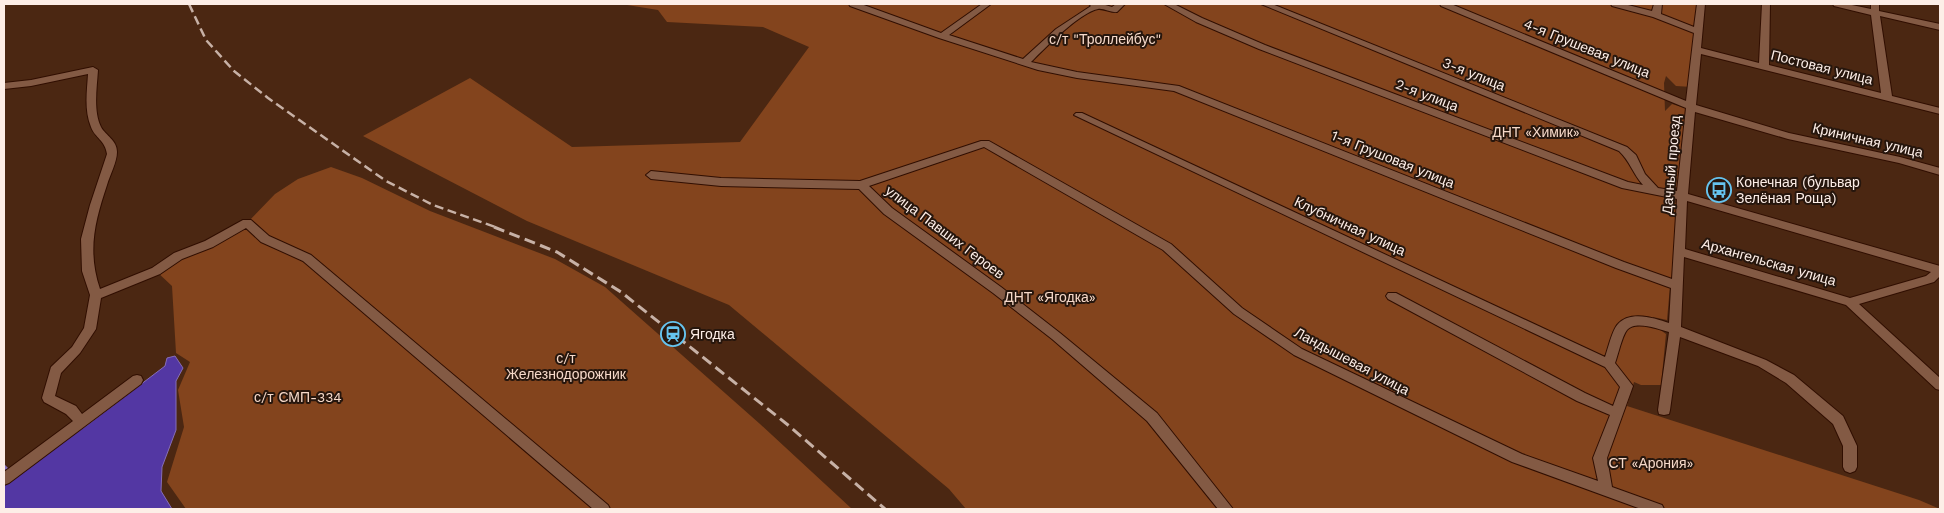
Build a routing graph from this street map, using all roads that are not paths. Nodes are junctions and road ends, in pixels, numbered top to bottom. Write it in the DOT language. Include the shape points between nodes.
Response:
graph roads {
  1 [pos="853,4"];
  2 [pos="987,4"];
  3 [pos="1121,4"];
  4 [pos="1168,4"];
  5 [pos="1265,4"];
  6 [pos="1444,4"];
  7 [pos="1615,4"];
  8 [pos="1658,4"];
  9 [pos="1701,4"];
  10 [pos="1766,4"];
  11 [pos="1837,4"];
  12 [pos="1095,5"];
  13 [pos="1874,9"];
  14 [pos="1656,15"];
  15 [pos="1940,27"];
  16 [pos="1698,32"];
  17 [pos="942,36"];
  18 [pos="1697,50"];
  19 [pos="1025,63"];
  20 [pos="1764,67"];
  21 [pos="4,86"];
  22 [pos="1886,98"];
  23 [pos="1691,107"];
  24 [pos="1940,111"];
  25 [pos="1079,116"];
  26 [pos="1788,136"];
  27 [pos="1940,172"];
  28 [pos="651,175"];
  29 [pos="861,185"];
  30 [pos="1655,191"];
  31 [pos="1682,196"];
  32 [pos="1679,251"];
  33 [pos="1940,270"];
  34 [pos="1677,285"];
  35 [pos="96,295"];
  36 [pos="1392,296"];
  37 [pos="1850,302"];
  38 [pos="1674,330"];
  39 [pos="1609,364"];
  40 [pos="137,380"];
  41 [pos="1940,385"];
  42 [pos="1664,410"];
  43 [pos="1617,413"];
  44 [pos="82,422"];
  45 [pos="1850,467"];
  46 [pos="4,479"];
  47 [pos="1606,491"];
  48 [pos="603,509"];
  49 [pos="1226,509"];
  50 [pos="1657,509"];
  1 -- 17 [label="street, 1-я Грушовая улица"];
  2 -- 17 [label="street"];
  3 -- 12 [label="street" via="1114,10"];
  4 -- 30 [label="street, 2-я улица" via="1262,47 1626,185"];
  5 -- 30 [label="street, 3-я улица" via="1623,149 1632,156 1641,176"];
  6 -- 23 [label="street, 4-я Грушевая улица"];
  7 -- 14 [label="street"];
  8 -- 14 [label="street"];
  9 -- 16 [label="street, Дачный проезд"];
  10 -- 20 [label="street"];
  11 -- 13 [label="street"];
  12 -- 19 [label="street"];
  13 -- 15 [label="street"];
  13 -- 22 [label="street"];
  14 -- 16 [label="street"];
  16 -- 18 [label="street, Дачный проезд"];
  17 -- 19 [label="street, 1-я Грушовая улица"];
  18 -- 20 [label="street, Постовая улица"];
  18 -- 23 [label="street, Дачный проезд"];
  19 -- 34 [label="street, 1-я Грушовая улица" via="1094,78 1176,88"];
  20 -- 22 [label="street, Постовая улица"];
  21 -- 35 [label="street" via="93,70 91,102 96,127 111,144 112,154 87,239 88,271"];
  22 -- 24 [label="street, Постовая улица"];
  23 -- 26 [label="street, 4-я Грушевая улица"];
  23 -- 31 [label="street, Дачный проезд"];
  25 -- 39 [label="street, Клубничная улица"];
  26 -- 27 [label="street, Криничная улица"];
  28 -- 29 [label="street" via="782,185"];
  29 -- 47 [label="street, Ландышевая улица" via="985,143 1167,247 1238,311 1298,352 1517,458"];
  29 -- 49 [label="street, улица Павших Героев" via="888,211 1056,336 1152,417"];
  30 -- 31 [label="street, 2-я улица"];
  31 -- 32 [label="street, Дачный проезд"];
  31 -- 33 [label="street, 2-я улица"];
  32 -- 34 [label="street, Дачный проезд"];
  32 -- 37 [label="street, Архангельская улица"];
  33 -- 37 [label="street" via="1930,279"];
  34 -- 38 [label="street, Дачный проезд"];
  35 -- 44 [label="street" via="90,329 56,371 48,398 71,410"];
  35 -- 48 [label="street" via="156,271 178,256 247,223 265,239 308,258"];
  36 -- 43 [label="street"];
  37 -- 41 [label="street, Архангельская улица"];
  38 -- 39 [label="street" via="1654,322 1631,321 1622,327"];
  38 -- 42 [label="street, Дачный проезд"];
  38 -- 45 [label="street" via="1762,363 1790,379 1838,420 1850,446"];
  39 -- 43 [label="street" via="1627,386"];
  40 -- 44 [label="street"];
  43 -- 47 [label="street" via="1600,458"];
  44 -- 46 [label="street"];
  47 -- 50 [label="street, Ландышевая улица"];
}
